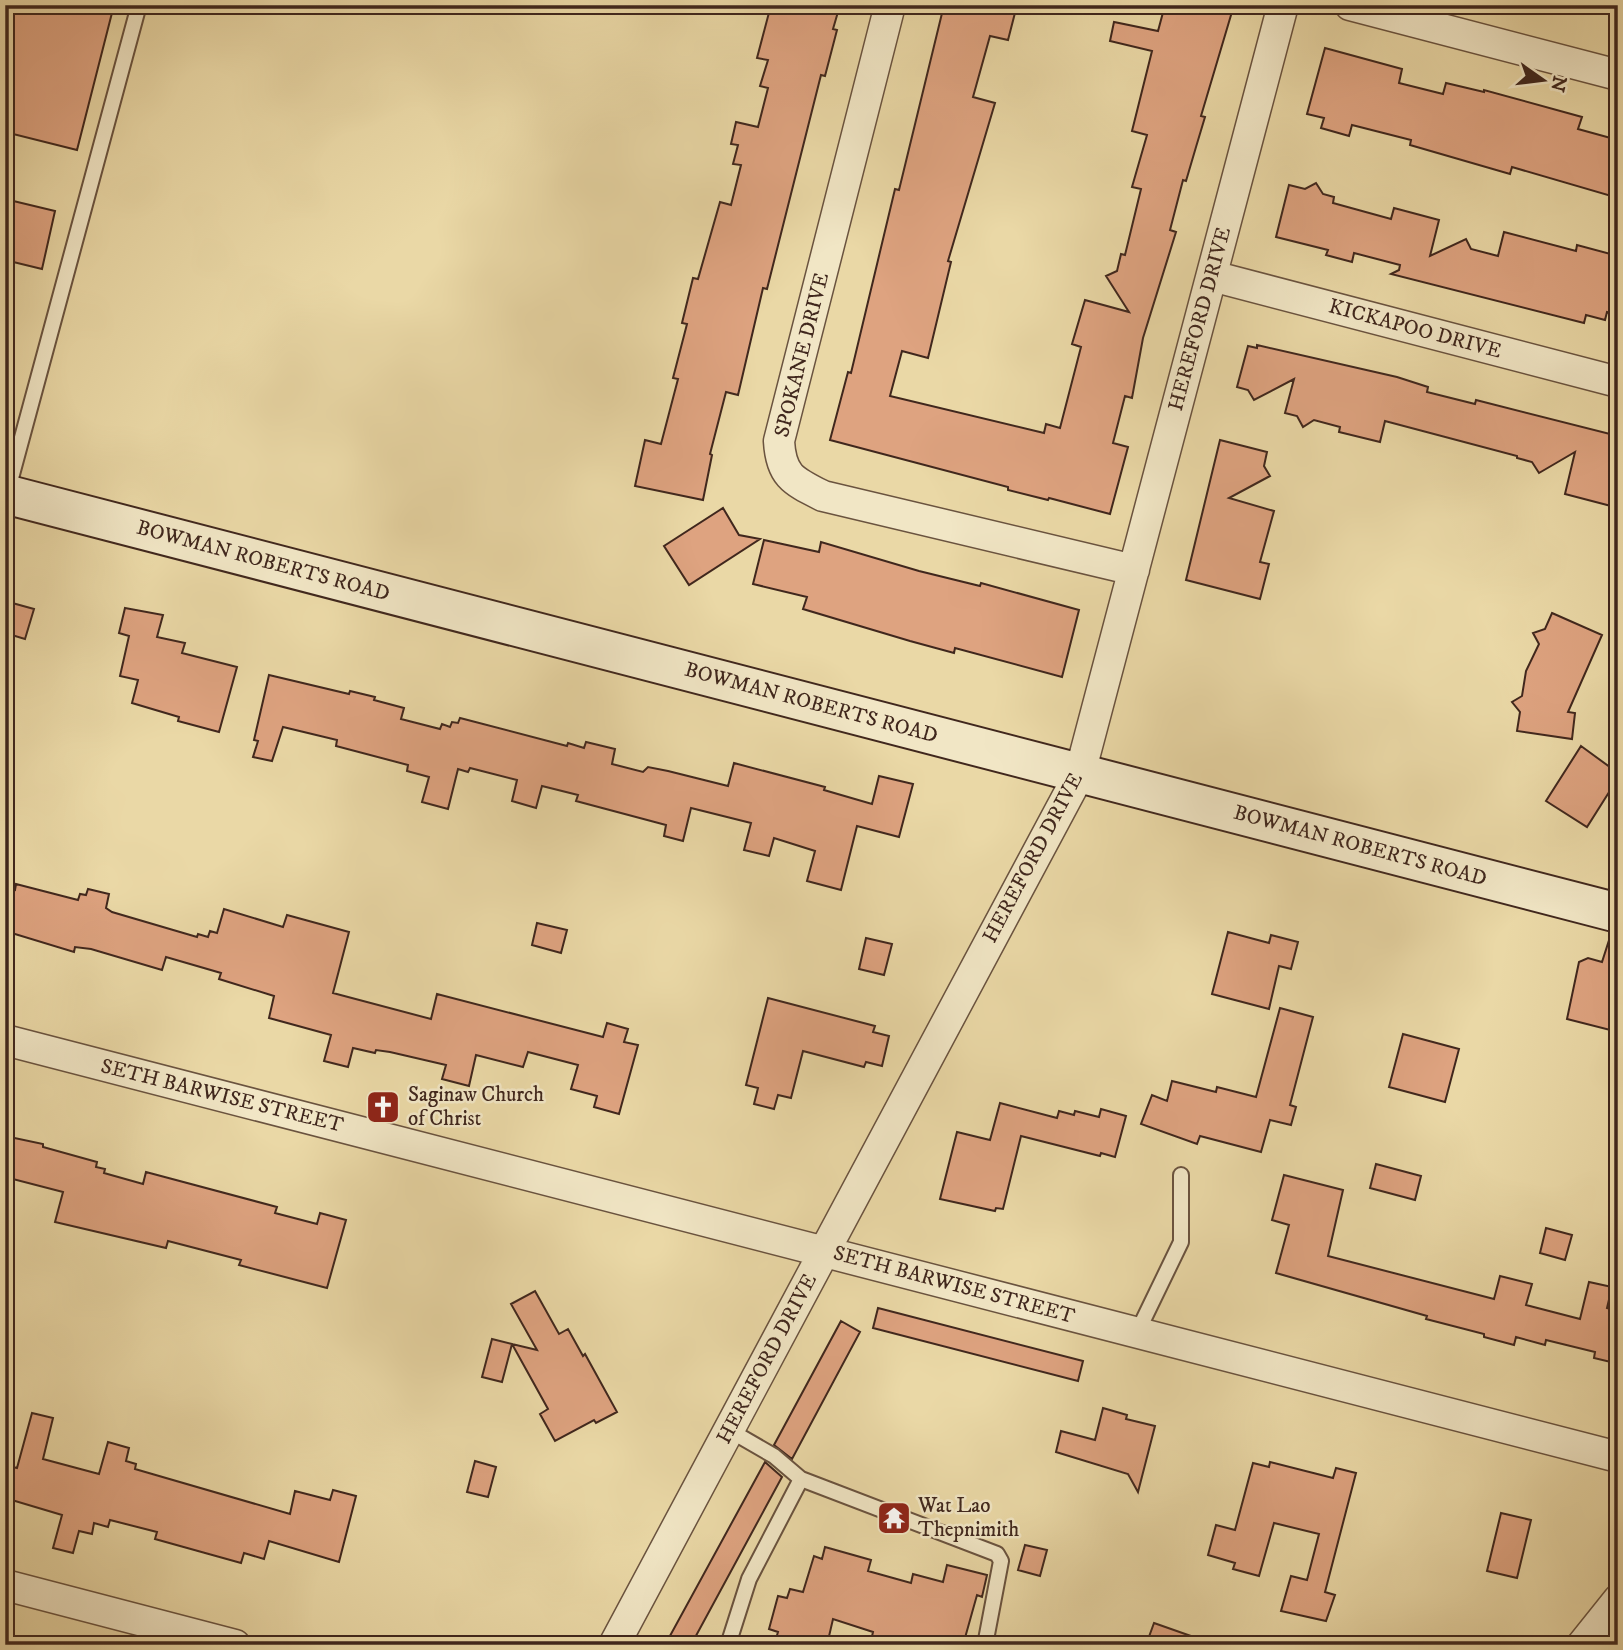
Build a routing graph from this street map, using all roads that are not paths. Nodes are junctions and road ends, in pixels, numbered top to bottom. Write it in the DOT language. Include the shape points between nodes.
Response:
graph roads {
  1 [pos="139,5"];
  2 [pos="890,5"];
  3 [pos="1283,5"];
  4 [pos="1350,5"];
  5 [pos="1618,75"];
  6 [pos="1212,276"];
  7 [pos="1618,382"];
  8 [pos="6,494"];
  9 [pos="1134,570"];
  10 [pos="1080,773"];
  11 [pos="1618,913"];
  12 [pos="5,1040"];
  13 [pos="1181,1175"];
  14 [pos="825,1252"];
  15 [pos="1137,1333"];
  16 [pos="729,1430"];
  17 [pos="1618,1457"];
  18 [pos="801,1479"];
  19 [pos="5,1585"];
  20 [pos="1618,1600"];
  21 [pos="235,1645"];
  22 [pos="614,1645"];
  23 [pos="728,1645"];
  24 [pos="985,1645"];
  25 [pos="1582,1645"];
  1 -- 8 [label="lane"];
  2 -- 9 [label="street, SPOKANE DRIVE" via="779,440 780,464 794,482 823,496"];
  3 -- 6 [label="street, HEREFORD DRIVE"];
  4 -- 5 [label="street"];
  6 -- 7 [label="street, KICKAPOO DRIVE"];
  6 -- 9 [label="street, HEREFORD DRIVE"];
  8 -- 10 [label="street, BOWMAN ROBERTS ROAD"];
  9 -- 10 [label="street, HEREFORD DRIVE"];
  10 -- 11 [label="street, BOWMAN ROBERTS ROAD"];
  10 -- 14 [label="street, HEREFORD DRIVE"];
  12 -- 14 [label="street, SETH BARWISE STREET"];
  13 -- 15 [label="lane" via="1181,1241"];
  14 -- 15 [label="street, SETH BARWISE STREET"];
  14 -- 16 [label="street, HEREFORD DRIVE"];
  15 -- 17 [label="street, SETH BARWISE STREET"];
  16 -- 18 [label="lane" via="774,1456"];
  16 -- 22 [label="street, HEREFORD DRIVE"];
  18 -- 23 [label="lane" via="749,1579"];
  18 -- 24 [label="lane" via="998,1555 1001,1561"];
  19 -- 21 [label="street"];
  20 -- 25 [label="street"];
}
